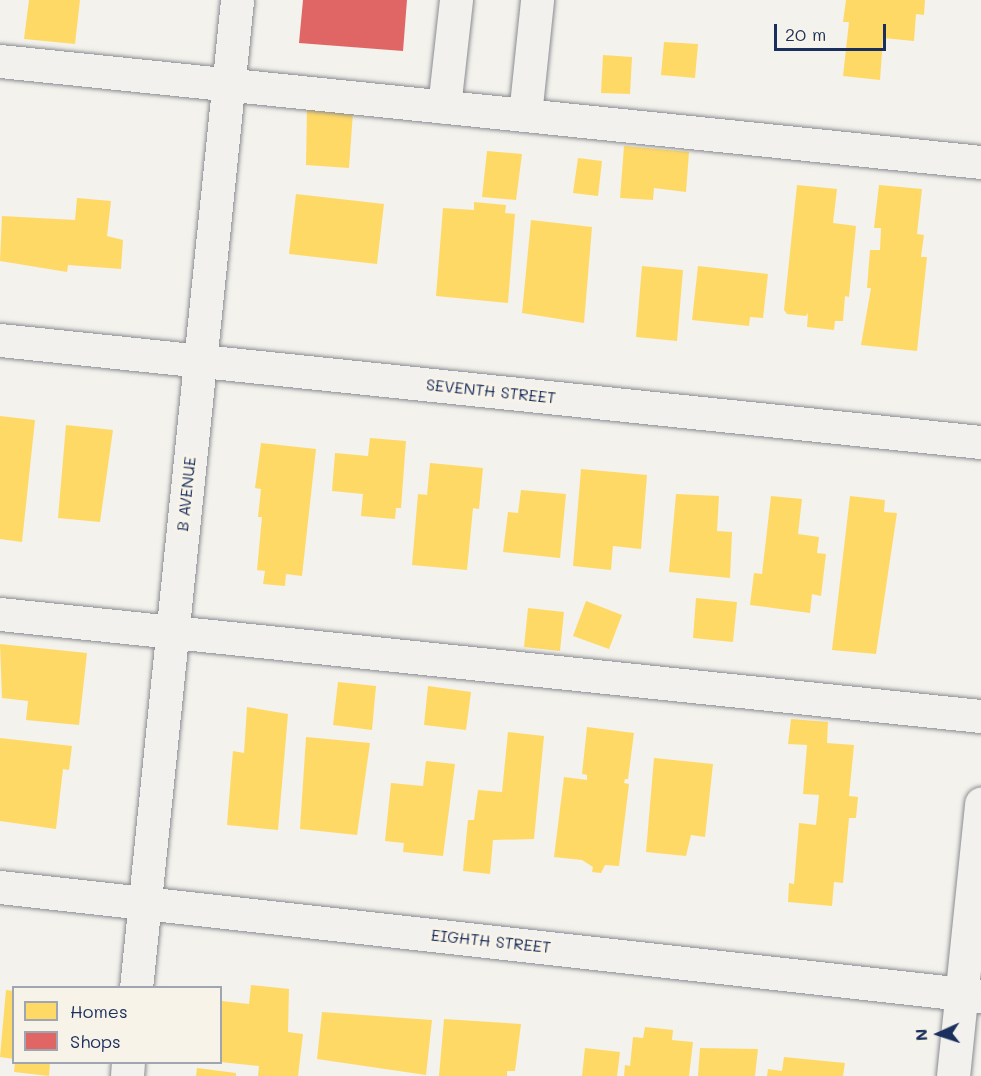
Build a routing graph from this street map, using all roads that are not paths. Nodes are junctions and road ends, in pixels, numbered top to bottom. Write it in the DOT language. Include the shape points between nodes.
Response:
graph roads {
  1 [pos="237,0"];
  2 [pos="456,0"];
  3 [pos="537,0"];
  4 [pos="0,61"];
  5 [pos="228,84"];
  6 [pos="444,107"];
  7 [pos="525,115"];
  8 [pos="981,162"];
  9 [pos="0,340"];
  10 [pos="200,360"];
  11 [pos="981,442"];
  12 [pos="0,614"];
  13 [pos="172,632"];
  14 [pos="981,716"];
  15 [pos="981,803"];
  16 [pos="0,887"];
  17 [pos="144,902"];
  18 [pos="136,986"];
  19 [pos="971,995"];
  20 [pos="953,1076"];
  1 -- 5 [label="street, B AVENUE"];
  2 -- 6 [label="street"];
  3 -- 7 [label="street"];
  4 -- 5 [label="street"];
  5 -- 6 [label="street"];
  5 -- 10 [label="street, B AVENUE"];
  6 -- 7 [label="street"];
  7 -- 8 [label="street"];
  9 -- 10 [label="street, SEVENTH STREET"];
  10 -- 11 [label="street, SEVENTH STREET"];
  10 -- 13 [label="street, B AVENUE"];
  12 -- 13 [label="street"];
  13 -- 14 [label="street"];
  13 -- 17 [label="street, B AVENUE"];
  15 -- 19 [label="street"];
  16 -- 17 [label="street, EIGHTH STREET"];
  17 -- 18 [label="street, B AVENUE"];
  17 -- 19 [label="street, EIGHTH STREET"];
  19 -- 20 [label="street"];
}
